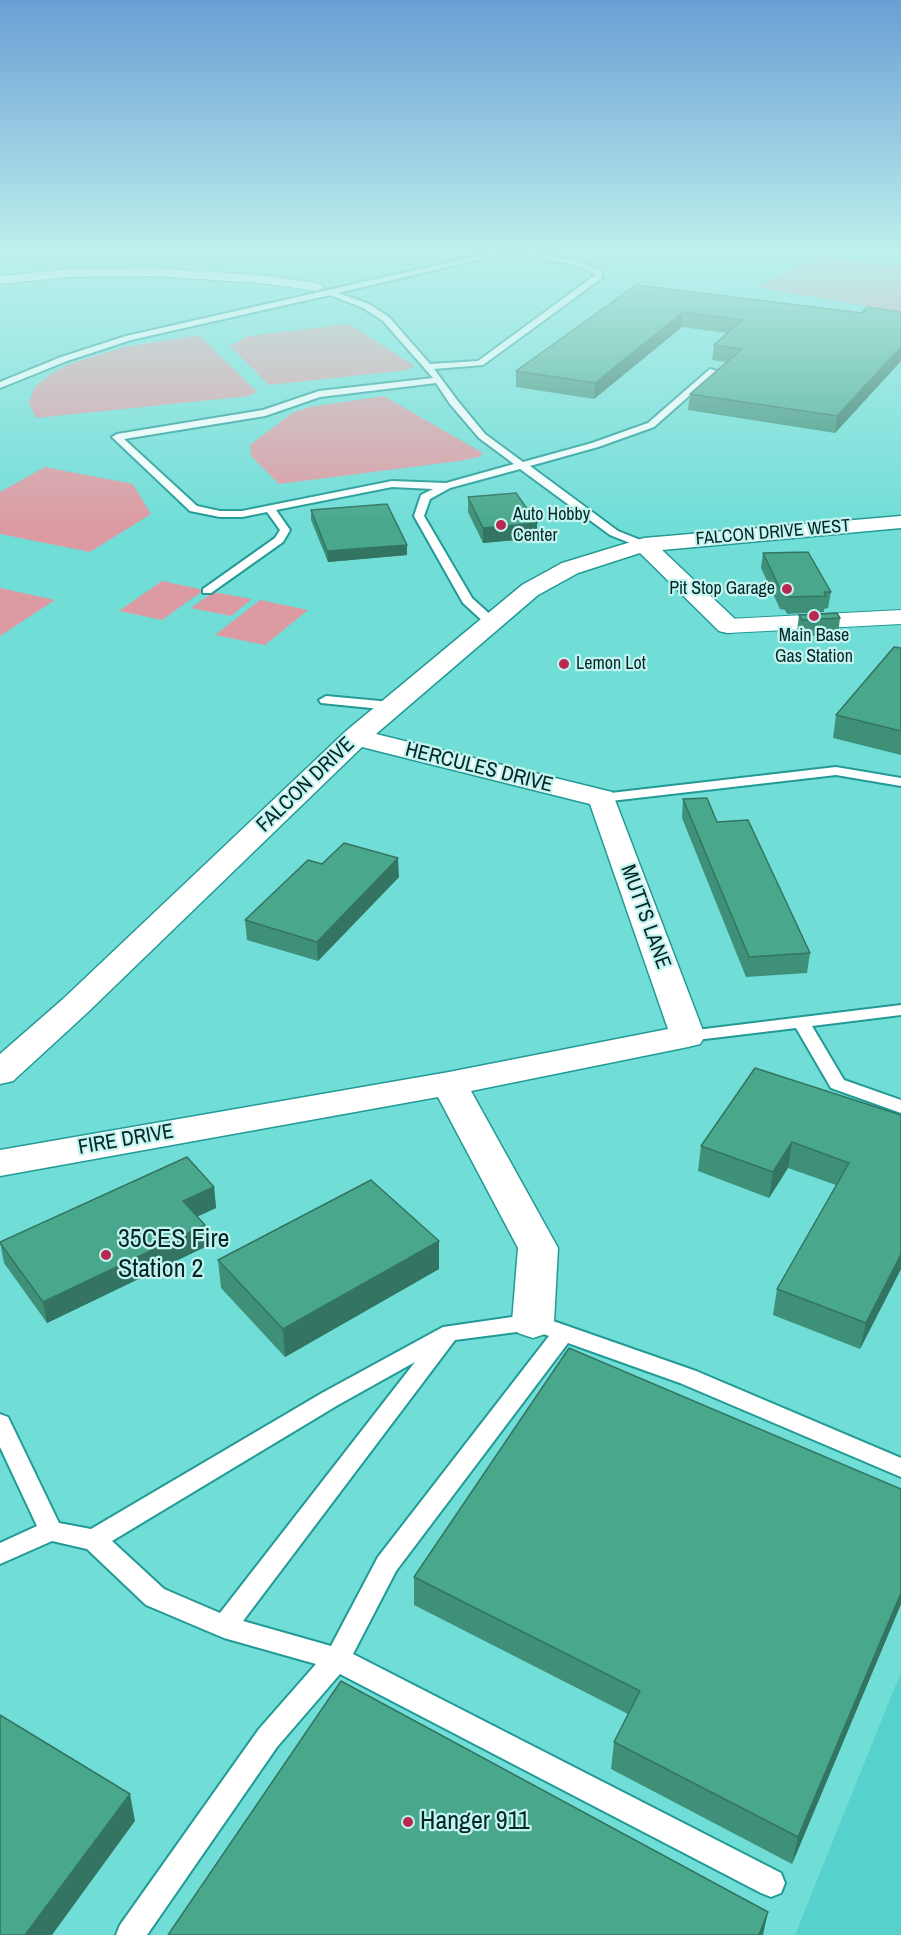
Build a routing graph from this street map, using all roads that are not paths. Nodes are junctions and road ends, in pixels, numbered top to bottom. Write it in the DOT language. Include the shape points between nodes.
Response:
graph roads {
  1 [pos="113,343"];
  2 [pos="407,343"];
  3 [pos="507,343"];
  4 [pos="428,367"];
  5 [pos="713,370"];
  6 [pos="439,380"];
  7 [pos="0,385"];
  8 [pos="524,464"];
  9 [pos="446,486"];
  10 [pos="269,508"];
  11 [pos="901,522"];
  12 [pos="644,545"];
  13 [pos="207,591"];
  14 [pos="901,617"];
  15 [pos="490,621"];
  16 [pos="728,626"];
  17 [pos="326,700"];
  18 [pos="391,706"];
  19 [pos="356,737"];
  20 [pos="901,782"];
  21 [pos="602,798"];
  22 [pos="901,1010"];
  23 [pos="801,1020"];
  24 [pos="687,1036"];
  25 [pos="0,1073"];
  26 [pos="449,1084"];
  27 [pos="901,1107"];
  28 [pos="0,1163"];
  29 [pos="548,1327"];
  30 [pos="450,1333"];
  31 [pos="0,1423"];
  32 [pos="901,1468"];
  33 [pos="51,1531"];
  34 [pos="94,1540"];
  35 [pos="0,1554"];
  36 [pos="224,1628"];
  37 [pos="337,1659"];
  38 [pos="771,1883"];
  39 [pos="130,1935"];
  1 -- 7 [label="lane"];
  2 -- 4 [label="lane"];
  3 -- 4 [label="lane" via="480,363"];
  4 -- 6 [label="lane"];
  5 -- 8 [label="lane" via="651,425"];
  6 -- 8 [label="lane" via="483,436"];
  6 -- 10 [label="lane" via="319,394 265,413 117,437 194,510 242,514"];
  8 -- 9 [label="lane"];
  8 -- 12 [label="lane" via="614,533"];
  9 -- 10 [label="lane" via="392,484"];
  9 -- 15 [label="lane" via="425,497 420,516 467,600"];
  10 -- 13 [label="lane" via="285,530 279,540"];
  11 -- 12 [label="street, FALCON DRIVE WEST"];
  12 -- 15 [label="street, FALCON DRIVE" via="570,568 530,590"];
  12 -- 16 [label="street"];
  14 -- 16 [label="street"];
  15 -- 18 [label="street, FALCON DRIVE"];
  17 -- 18 [label="lane"];
  18 -- 19 [label="street, FALCON DRIVE"];
  19 -- 21 [label="street, HERCULES DRIVE"];
  19 -- 25 [label="street, FALCON DRIVE"];
  20 -- 21 [label="lane" via="836,771"];
  21 -- 24 [label="street, MUTTS LANE"];
  22 -- 23 [label="lane"];
  23 -- 24 [label="lane"];
  23 -- 27 [label="lane" via="837,1084"];
  24 -- 26 [label="street, FIRE DRIVE"];
  26 -- 28 [label="street, FIRE DRIVE"];
  26 -- 29 [label="street" via="538,1248"];
  29 -- 30 [label="lane"];
  29 -- 32 [label="lane" via="688,1377"];
  29 -- 37 [label="lane" via="387,1564"];
  30 -- 34 [label="lane" via="330,1399"];
  30 -- 36 [label="lane"];
  31 -- 33 [label="lane"];
  33 -- 34 [label="lane"];
  33 -- 35 [label="lane"];
  34 -- 36 [label="lane" via="155,1597"];
  36 -- 37 [label="lane"];
  37 -- 38 [label="lane"];
  37 -- 39 [label="lane" via="268,1738"];
}
